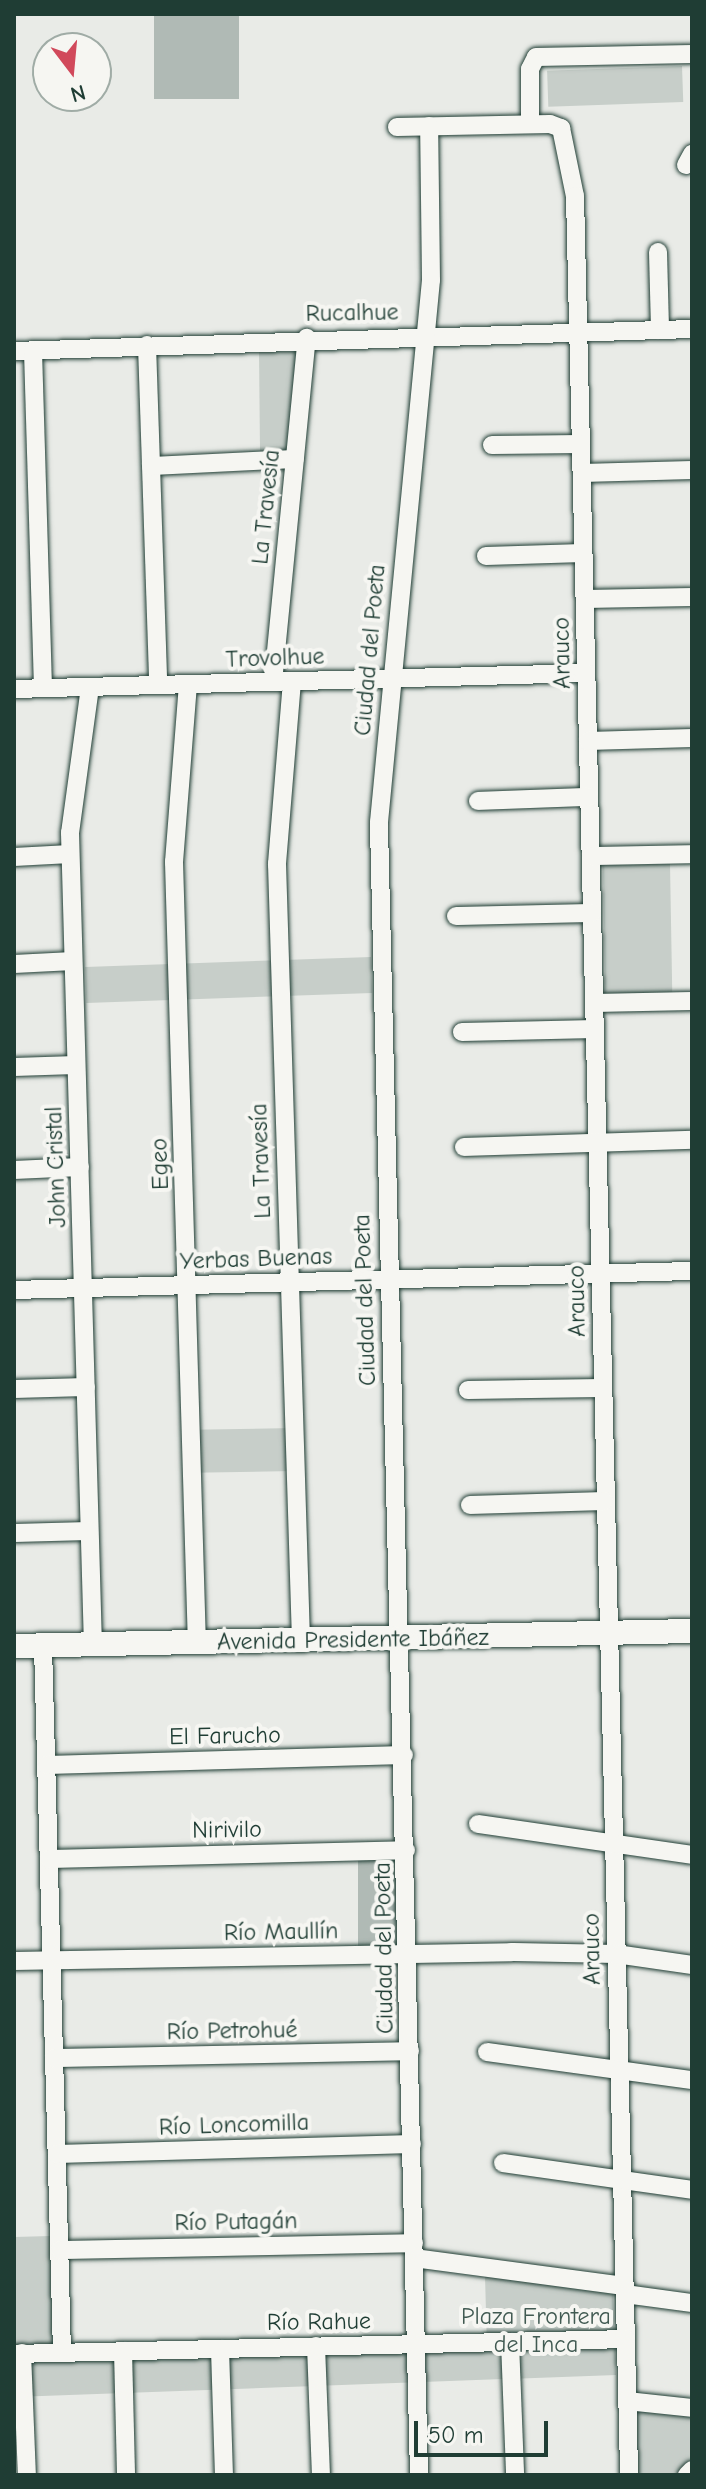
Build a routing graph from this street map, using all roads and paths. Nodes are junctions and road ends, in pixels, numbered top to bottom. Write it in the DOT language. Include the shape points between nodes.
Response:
graph roads {
  1 [pos="692,54"];
  2 [pos="530,124"];
  3 [pos="429,126"];
  4 [pos="397,127"];
  5 [pos="658,252"];
  6 [pos="692,329"];
  7 [pos="660,330"];
  8 [pos="578,332"];
  9 [pos="426,335"];
  10 [pos="307,338"];
  11 [pos="147,345"];
  12 [pos="14,351"];
  13 [pos="33,351"];
  14 [pos="581,444"];
  15 [pos="492,445"];
  16 [pos="295,459"];
  17 [pos="151,466"];
  18 [pos="692,470"];
  19 [pos="582,473"];
  20 [pos="583,553"];
  21 [pos="486,556"];
  22 [pos="692,597"];
  23 [pos="585,599"];
  24 [pos="586,673"];
  25 [pos="390,679"];
  26 [pos="283,682"];
  27 [pos="188,684"];
  28 [pos="158,685"];
  29 [pos="90,687"];
  30 [pos="43,688"];
  31 [pos="14,689"];
  32 [pos="692,738"];
  33 [pos="588,741"];
  34 [pos="589,797"];
  35 [pos="478,801"];
  36 [pos="70,854"];
  37 [pos="692,854"];
  38 [pos="591,856"];
  39 [pos="14,857"];
  40 [pos="592,913"];
  41 [pos="456,916"];
  42 [pos="73,961"];
  43 [pos="14,964"];
  44 [pos="692,1001"];
  45 [pos="594,1003"];
  46 [pos="595,1029"];
  47 [pos="462,1032"];
  48 [pos="76,1065"];
  49 [pos="14,1067"];
  50 [pos="692,1140"];
  51 [pos="598,1143"];
  52 [pos="464,1147"];
  53 [pos="80,1167"];
  54 [pos="14,1170"];
  55 [pos="692,1271"];
  56 [pos="601,1274"];
  57 [pos="388,1279"];
  58 [pos="289,1282"];
  59 [pos="188,1285"];
  60 [pos="84,1288"];
  61 [pos="14,1290"];
  62 [pos="86,1387"];
  63 [pos="602,1388"];
  64 [pos="14,1389"];
  65 [pos="468,1390"];
  66 [pos="604,1501"];
  67 [pos="470,1505"];
  68 [pos="89,1531"];
  69 [pos="14,1533"];
  70 [pos="692,1631"];
  71 [pos="606,1633"];
  72 [pos="399,1638"];
  73 [pos="301,1641"];
  74 [pos="197,1644"];
  75 [pos="14,1646"];
  76 [pos="43,1646"];
  77 [pos="93,1646"];
  78 [pos="404,1755"];
  79 [pos="47,1765"];
  80 [pos="478,1824"];
  81 [pos="614,1843"];
  82 [pos="406,1850"];
  83 [pos="692,1855"];
  84 [pos="49,1859"];
  85 [pos="408,1953"];
  86 [pos="616,1954"];
  87 [pos="14,1961"];
  88 [pos="52,1961"];
  89 [pos="692,1965"];
  90 [pos="410,2051"];
  91 [pos="487,2052"];
  92 [pos="54,2058"];
  93 [pos="619,2070"];
  94 [pos="692,2080"];
  95 [pos="412,2144"];
  96 [pos="57,2154"];
  97 [pos="503,2163"];
  98 [pos="622,2180"];
  99 [pos="692,2190"];
  100 [pos="60,2250"];
  101 [pos="414,2250"];
  102 [pos="624,2290"];
  103 [pos="692,2303"];
  104 [pos="626,2339"];
  105 [pos="510,2342"];
  106 [pos="416,2344"];
  107 [pos="316,2346"];
  108 [pos="220,2349"];
  109 [pos="123,2351"];
  110 [pos="62,2352"];
  111 [pos="18,2354"];
  112 [pos="627,2401"];
  113 [pos="692,2408"];
  114 [pos="692,2470"];
  115 [pos="27,2475"];
  116 [pos="126,2475"];
  117 [pos="224,2475"];
  118 [pos="321,2475"];
  119 [pos="419,2475"];
  120 [pos="515,2475"];
  121 [pos="629,2475"];
  122 [pos="687,2475"];
  1 -- 2 [label="street" via="542,54 530,69"];
  2 -- 3 [label="street"];
  2 -- 8 [label="street, Arauco" via="561,128 575,196"];
  3 -- 4 [label="street"];
  3 -- 9 [label="street, Ciudad del Poeta" via="432,264"];
  5 -- 7 [label="street"];
  6 -- 7 [label="street, Rucalhue"];
  7 -- 8 [label="street, Rucalhue"];
  8 -- 9 [label="street, Rucalhue"];
  8 -- 14 [label="street, Arauco"];
  9 -- 10 [label="street, Rucalhue"];
  9 -- 25 [label="street, Ciudad del Poeta"];
  10 -- 11 [label="street, Rucalhue"];
  10 -- 16 [label="street, La Travesía"];
  11 -- 13 [label="street, Rucalhue"];
  11 -- 17 [label="street"];
  12 -- 13 [label="street, Rucalhue"];
  13 -- 30 [label="street"];
  14 -- 15 [label="street"];
  14 -- 19 [label="street, Arauco"];
  16 -- 17 [label="street"];
  16 -- 26 [label="street, La Travesía"];
  17 -- 28 [label="street"];
  18 -- 19 [label="street"];
  19 -- 20 [label="street, Arauco"];
  20 -- 21 [label="street"];
  20 -- 23 [label="street, Arauco"];
  22 -- 23 [label="street"];
  23 -- 24 [label="street, Arauco"];
  24 -- 25 [label="street, Trovolhue"];
  24 -- 33 [label="street, Arauco"];
  25 -- 26 [label="street, Trovolhue"];
  25 -- 57 [label="street, Ciudad del Poeta" via="379,822"];
  26 -- 27 [label="street, Trovolhue"];
  26 -- 58 [label="street, La Travesía" via="277,864"];
  27 -- 28 [label="street, Trovolhue"];
  27 -- 59 [label="street, Egeo" via="174,862"];
  28 -- 29 [label="street, Trovolhue"];
  29 -- 30 [label="street, Trovolhue"];
  29 -- 36 [label="street, John Cristal"];
  30 -- 31 [label="street, Trovolhue"];
  32 -- 33 [label="street"];
  33 -- 34 [label="street, Arauco"];
  34 -- 35 [label="street"];
  34 -- 38 [label="street, Arauco"];
  36 -- 39 [label="street"];
  36 -- 42 [label="street, John Cristal"];
  37 -- 38 [label="street"];
  38 -- 40 [label="street, Arauco"];
  40 -- 41 [label="street"];
  40 -- 45 [label="street, Arauco"];
  42 -- 43 [label="street"];
  42 -- 48 [label="street, John Cristal"];
  44 -- 45 [label="street"];
  45 -- 46 [label="street, Arauco"];
  46 -- 47 [label="street"];
  46 -- 51 [label="street, Arauco"];
  48 -- 49 [label="street"];
  48 -- 53 [label="street, John Cristal"];
  50 -- 51 [label="street"];
  51 -- 52 [label="street"];
  51 -- 56 [label="street, Arauco"];
  53 -- 54 [label="street"];
  53 -- 60 [label="street, John Cristal"];
  55 -- 56 [label="street, Yerbas Buenas"];
  56 -- 57 [label="street, Yerbas Buenas"];
  56 -- 63 [label="street, Arauco"];
  57 -- 58 [label="street, Yerbas Buenas"];
  57 -- 72 [label="street, Ciudad del Poeta"];
  58 -- 59 [label="street, Yerbas Buenas"];
  58 -- 73 [label="street, La Travesía"];
  59 -- 60 [label="street, Yerbas Buenas"];
  59 -- 74 [label="street, Egeo"];
  60 -- 61 [label="street, Yerbas Buenas"];
  60 -- 62 [label="street, John Cristal"];
  62 -- 64 [label="street"];
  62 -- 68 [label="street, John Cristal"];
  63 -- 65 [label="street"];
  63 -- 66 [label="street, Arauco"];
  66 -- 67 [label="street"];
  66 -- 71 [label="street, Arauco"];
  68 -- 69 [label="street"];
  68 -- 77 [label="street, John Cristal"];
  70 -- 71 [label="street, Avenida Presidente Ibáñez"];
  71 -- 72 [label="street, Avenida Presidente Ibáñez"];
  71 -- 81 [label="street, Arauco"];
  72 -- 73 [label="street, Avenida Presidente Ibáñez"];
  72 -- 78 [label="street, Ciudad del Poeta"];
  73 -- 74 [label="street, Avenida Presidente Ibáñez"];
  74 -- 77 [label="street, Avenida Presidente Ibáñez"];
  75 -- 76 [label="street, Avenida Presidente Ibáñez"];
  76 -- 77 [label="street, Avenida Presidente Ibáñez"];
  76 -- 79 [label="street"];
  78 -- 79 [label="street, El Farucho"];
  78 -- 82 [label="street, Ciudad del Poeta"];
  79 -- 84 [label="street"];
  80 -- 81 [label="street"];
  81 -- 83 [label="street"];
  81 -- 86 [label="street, Arauco"];
  82 -- 84 [label="street, Nirivilo"];
  82 -- 85 [label="street, Ciudad del Poeta"];
  84 -- 88 [label="street"];
  85 -- 86 [label="street, Río Maullín"];
  85 -- 88 [label="street, Río Maullín"];
  85 -- 90 [label="street, Ciudad del Poeta"];
  86 -- 89 [label="street, Río Maullín"];
  86 -- 93 [label="street, Arauco"];
  87 -- 88 [label="street, Río Maullín"];
  88 -- 92 [label="street"];
  90 -- 92 [label="street, Río Petrohué"];
  90 -- 95 [label="street, Ciudad del Poeta"];
  91 -- 93 [label="street"];
  92 -- 96 [label="street"];
  93 -- 94 [label="street"];
  93 -- 98 [label="street, Arauco"];
  95 -- 96 [label="street, Río Loncomilla"];
  95 -- 101 [label="street, Ciudad del Poeta"];
  96 -- 100 [label="street"];
  97 -- 98 [label="street"];
  98 -- 99 [label="street"];
  98 -- 102 [label="street, Arauco"];
  100 -- 101 [label="street, Río Putagán"];
  100 -- 110 [label="street"];
  101 -- 102 [label="street, Río Putagán"];
  101 -- 106 [label="street, Ciudad del Poeta"];
  102 -- 103 [label="street, Río Putagán"];
  102 -- 104 [label="street, Arauco"];
  104 -- 105 [label="street, Río Rahue"];
  104 -- 112 [label="street, Arauco"];
  105 -- 106 [label="street, Río Rahue"];
  105 -- 120 [label="street"];
  106 -- 107 [label="street, Río Rahue"];
  106 -- 119 [label="street, Ciudad del Poeta"];
  107 -- 108 [label="street, Río Rahue"];
  107 -- 118 [label="street"];
  108 -- 109 [label="street, Río Rahue"];
  108 -- 117 [label="street"];
  109 -- 110 [label="street, Río Rahue"];
  109 -- 116 [label="street"];
  110 -- 111 [label="street, Río Rahue"];
  111 -- 115 [label="street"];
  112 -- 113 [label="street"];
  112 -- 121 [label="street, Arauco"];
  114 -- 122 [label="street"];
}
